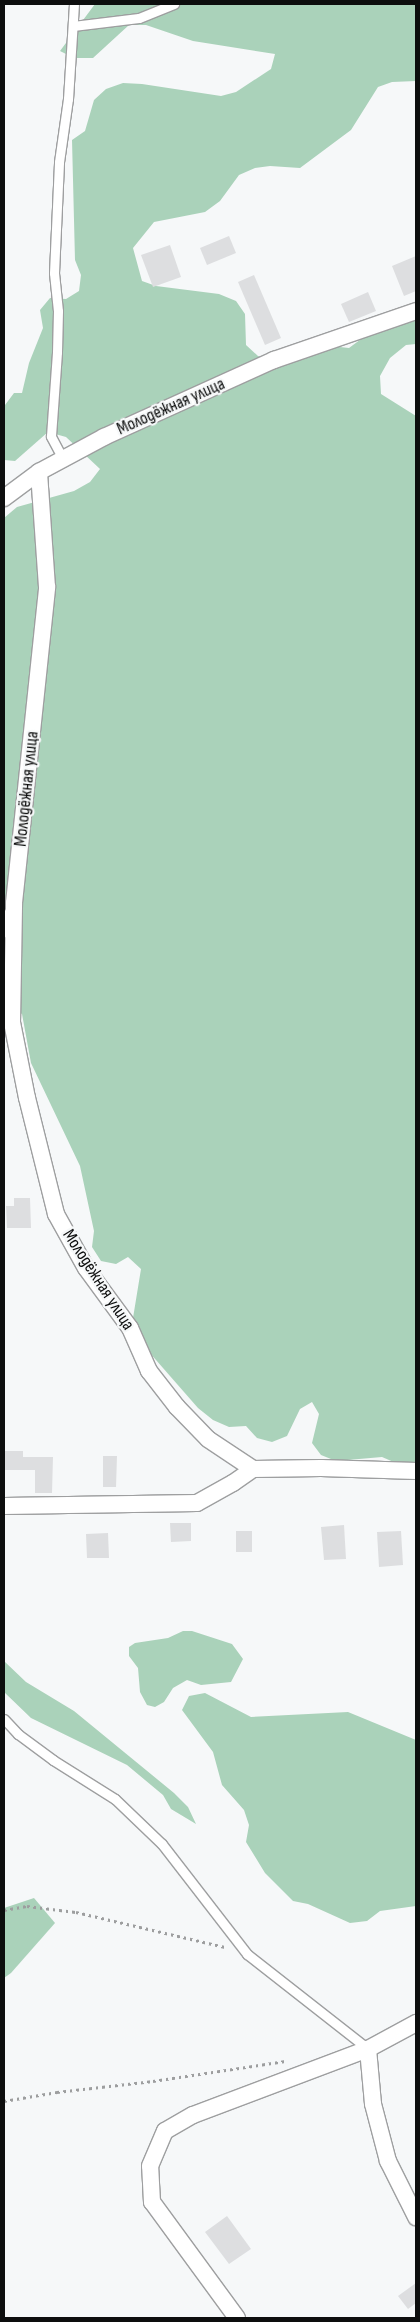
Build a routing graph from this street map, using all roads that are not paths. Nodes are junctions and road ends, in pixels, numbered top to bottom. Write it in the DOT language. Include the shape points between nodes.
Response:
graph roads {
  1 [pos="74,4"];
  2 [pos="174,4"];
  3 [pos="73,26"];
  4 [pos="416,311"];
  5 [pos="63,458"];
  6 [pos="39,472"];
  7 [pos="4,498"];
  8 [pos="4,914"];
  9 [pos="13,966"];
  10 [pos="252,1469"];
  11 [pos="416,1471"];
  12 [pos="4,1506"];
  13 [pos="4,1719"];
  14 [pos="416,2023"];
  15 [pos="368,2049"];
  16 [pos="416,2217"];
  17 [pos="237,2318"];
  1 -- 3 [label="lane"];
  2 -- 3 [label="lane" via="139,18"];
  3 -- 5 [label="lane" via="68,99 59,162 54,273 58,352 51,436"];
  4 -- 5 [label="street, Молодёжная улица" via="274,360"];
  5 -- 6 [label="street, Молодёжная улица"];
  6 -- 7 [label="street"];
  6 -- 9 [label="street, Молодёжная улица" via="47,587 14,903"];
  8 -- 9 [label="lane"];
  9 -- 10 [label="street, Молодёжная улица" via="12,1022 56,1214 86,1268 130,1328 150,1372 176,1407 208,1439"];
  10 -- 11 [label="street"];
  10 -- 12 [label="street" via="233,1484 196,1503"];
  13 -- 15 [label="lane" via="18,1734 53,1760 115,1799 162,1844 247,1954"];
  14 -- 15 [label="street"];
  15 -- 16 [label="street" via="373,2104 388,2160"];
  15 -- 17 [label="street" via="193,2115 165,2131 150,2166 152,2202"];
}
